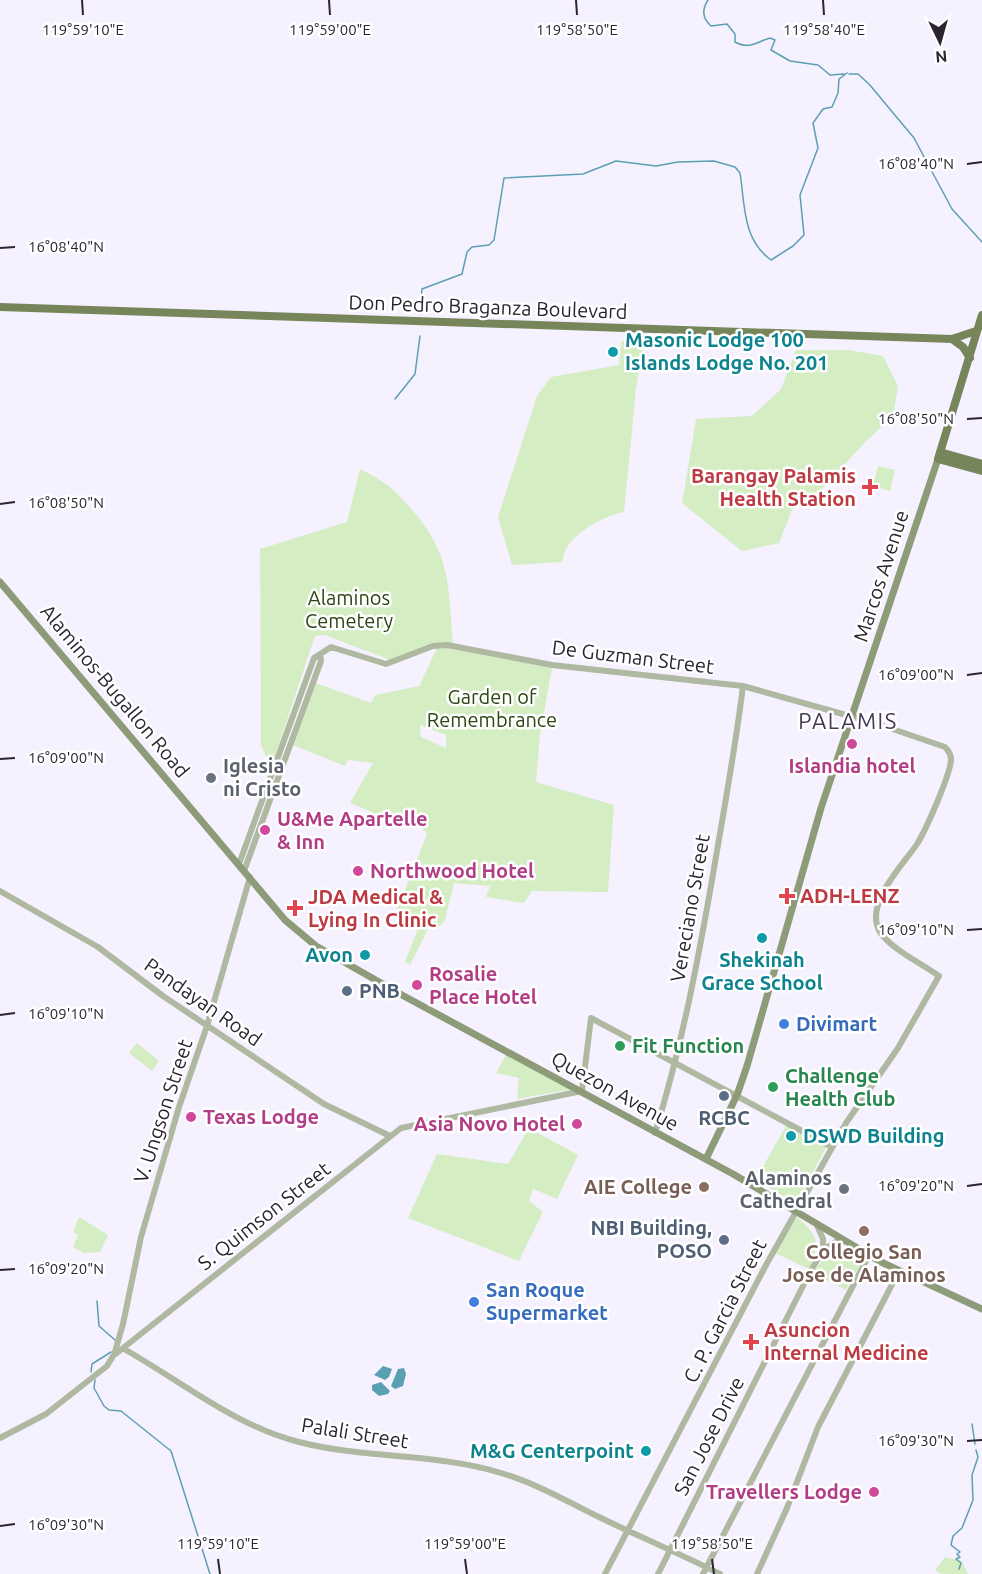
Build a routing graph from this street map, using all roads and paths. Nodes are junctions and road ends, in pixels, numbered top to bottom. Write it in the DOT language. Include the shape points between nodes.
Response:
graph roads {
  1 [pos="0,307"];
  2 [pos="982,315"];
  3 [pos="976,331"];
  4 [pos="961,338"];
  5 [pos="952,339"];
  6 [pos="973,344"];
  7 [pos="970,358"];
  8 [pos="939,455"];
  9 [pos="982,464"];
  10 [pos="982,471"];
  11 [pos="0,582"];
  12 [pos="743,686"];
  13 [pos="300,709"];
  14 [pos="852,716"];
  15 [pos="272,773"];
  16 [pos="279,776"];
  17 [pos="261,804"];
  18 [pos="268,806"];
  19 [pos="250,834"];
  20 [pos="258,837"];
  21 [pos="241,867"];
  22 [pos="250,877"];
  23 [pos="0,891"];
  24 [pos="939,976"];
  25 [pos="207,1026"];
  26 [pos="676,1065"];
  27 [pos="582,1091"];
  28 [pos="737,1095"];
  29 [pos="655,1133"];
  30 [pos="390,1136"];
  31 [pos="832,1147"];
  32 [pos="706,1159"];
  33 [pos="796,1212"];
  34 [pos="817,1225"];
  35 [pos="840,1239"];
  36 [pos="823,1250"];
  37 [pos="869,1255"];
  38 [pos="899,1271"];
  39 [pos="982,1309"];
  40 [pos="124,1348"];
  41 [pos="113,1356"];
  42 [pos="0,1438"];
  43 [pos="627,1531"];
  44 [pos="669,1550"];
  45 [pos="705,1571"];
  46 [pos="605,1574"];
  47 [pos="658,1574"];
  48 [pos="720,1574"];
  49 [pos="758,1574"];
  1 -- 5 [label="main road, Don Pedro Braganza Boulevard"];
  2 -- 3 [label="main road, Marcos Avenue"];
  3 -- 4 [label="main road"];
  3 -- 6 [label="main road, Marcos Avenue"];
  4 -- 5 [label="main road, Don Pedro Braganza Boulevard"];
  4 -- 6 [label="main road"];
  5 -- 6 [label="main road"];
  5 -- 7 [label="main road" via="963,346"];
  6 -- 7 [label="main road, Marcos Avenue"];
  7 -- 8 [label="main road, Marcos Avenue"];
  8 -- 9 [label="main road"];
  8 -- 10 [label="main road"];
  8 -- 14 [label="main road, Marcos Avenue"];
  11 -- 21 [label="main road, Alaminos-Bugallon Road"];
  12 -- 13 [label="street, De Guzman Street" via="552,665 447,645 433,646 390,664 335,647 314,658"];
  12 -- 14 [label="street, De Guzman Street"];
  12 -- 26 [label="street, Vereciano Street" via="734,764"];
  13 -- 15 [label="street"];
  13 -- 16 [label="street"];
  14 -- 24 [label="street, De Guzman Street" via="945,747 950,754 950,765 931,818 892,876 882,895 877,918 880,932 888,940"];
  14 -- 28 [label="main road, Marcos Avenue"];
  15 -- 16 [label="street"];
  15 -- 17 [label="street"];
  16 -- 18 [label="street"];
  17 -- 18 [label="street"];
  17 -- 19 [label="street"];
  18 -- 20 [label="street"];
  19 -- 20 [label="street"];
  19 -- 21 [label="street"];
  20 -- 21 [label="street"];
  21 -- 22 [label="main road, Alaminos-Bugallon Road"];
  22 -- 25 [label="street, V. Ungson Street"];
  22 -- 27 [label="main road, Quezon Avenue" via="285,920 316,946"];
  23 -- 25 [label="street, Pandayan Road" via="98,947"];
  24 -- 31 [label="street, C. P. Garcia Street" via="898,1048"];
  25 -- 30 [label="street, Pandayan Road" via="324,1104"];
  25 -- 41 [label="street, V. Ungson Street" via="141,1237"];
  26 -- 27 [label="street" via="591,1018"];
  26 -- 28 [label="street"];
  26 -- 29 [label="street, Vereciano Street"];
  27 -- 29 [label="main road, Quezon Avenue"];
  27 -- 30 [label="street, S. Quimson Street" via="425,1122 401,1128"];
  28 -- 31 [label="street"];
  28 -- 32 [label="main road, Marcos Avenue"];
  29 -- 32 [label="main road, Quezon Avenue"];
  30 -- 40 [label="street, S. Quimson Street"];
  31 -- 33 [label="street, C. P. Garcia Street"];
  32 -- 33 [label="main road, Quezon Avenue"];
  33 -- 34 [label="main road, Quezon Avenue"];
  33 -- 43 [label="street, C. P. Garcia Street"];
  34 -- 35 [label="main road, Quezon Avenue"];
  34 -- 36 [label="street"];
  35 -- 36 [label="street, San Jose Drive"];
  35 -- 37 [label="main road, Quezon Avenue"];
  36 -- 44 [label="street, San Jose Drive"];
  37 -- 38 [label="main road, Quezon Avenue"];
  37 -- 45 [label="street"];
  38 -- 39 [label="main road, Quezon Avenue"];
  38 -- 49 [label="street" via="818,1427"];
  40 -- 41 [label="street, S. Quimson Street"];
  40 -- 43 [label="street, Palali Street" via="226,1412 297,1442 500,1472 533,1484"];
  41 -- 42 [label="street, S. Quimson Street" via="107,1366 46,1414"];
  43 -- 44 [label="street, Palali Street"];
  43 -- 46 [label="street, C. P. Garcia Street"];
  44 -- 45 [label="street, Palali Street"];
  44 -- 47 [label="street, San Jose Drive"];
  45 -- 48 [label="street, Palali Street"];
}
